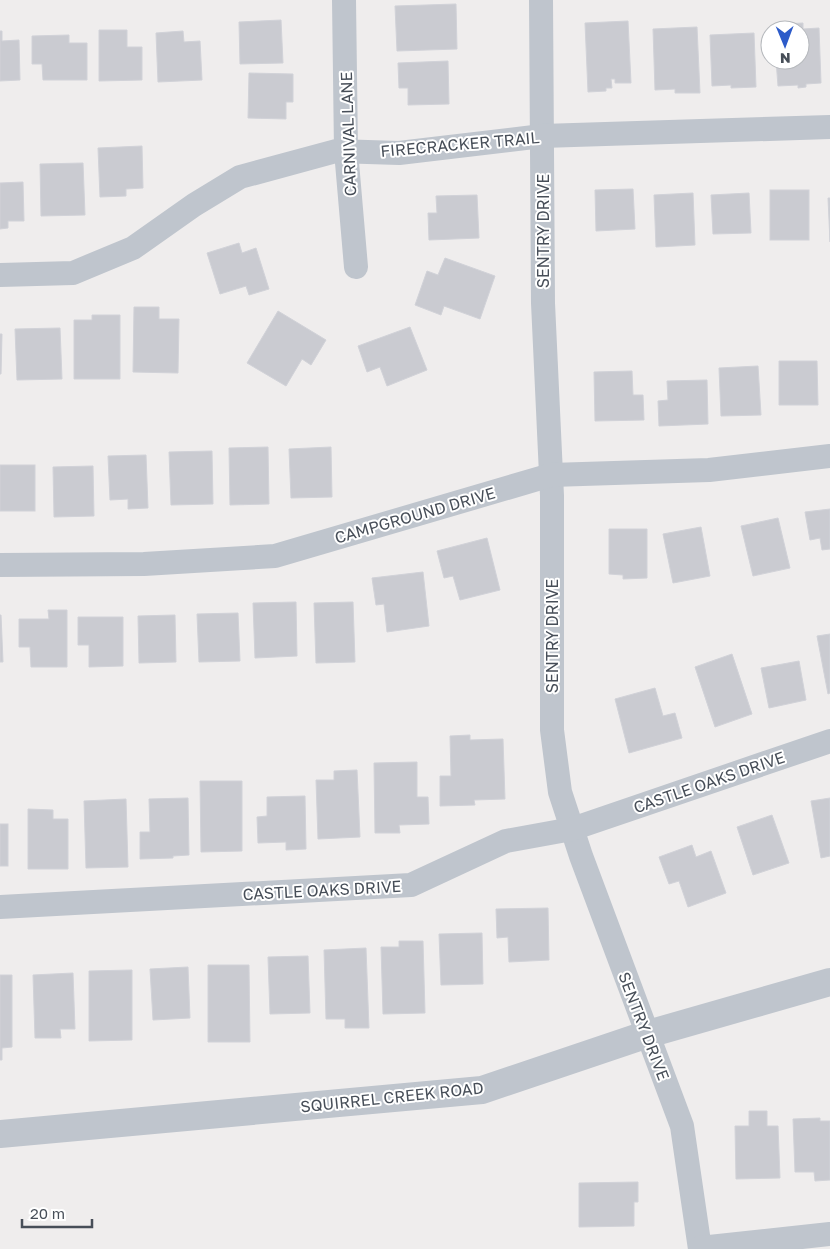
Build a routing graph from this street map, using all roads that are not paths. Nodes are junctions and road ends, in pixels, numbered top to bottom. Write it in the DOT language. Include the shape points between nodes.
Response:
graph roads {
  1 [pos="344,0"];
  2 [pos="541,0"];
  3 [pos="830,126"];
  4 [pos="542,136"];
  5 [pos="346,151"];
  6 [pos="356,267"];
  7 [pos="0,275"];
  8 [pos="830,456"];
  9 [pos="551,475"];
  10 [pos="0,565"];
  11 [pos="830,741"];
  12 [pos="572,828"];
  13 [pos="0,907"];
  14 [pos="830,982"];
  15 [pos="648,1034"];
  16 [pos="0,1134"];
  17 [pos="830,1234"];
  18 [pos="700,1248"];
  1 -- 5 [label="street, CARNIVAL LANE"];
  2 -- 4 [label="street, SENTRY DRIVE"];
  3 -- 4 [label="street, FIRECRACKER TRAIL"];
  4 -- 5 [label="street, FIRECRACKER TRAIL" via="399,152"];
  4 -- 9 [label="street, SENTRY DRIVE" via="543,303"];
  5 -- 6 [label="street, CARNIVAL LANE"];
  5 -- 7 [label="street, FIRECRACKER TRAIL" via="336,150 240,177 133,248 73,273"];
  8 -- 9 [label="street, CAMPGROUND DRIVE" via="709,470"];
  9 -- 10 [label="street, CAMPGROUND DRIVE" via="275,556 144,564"];
  9 -- 12 [label="street, SENTRY DRIVE" via="552,730 560,792"];
  11 -- 12 [label="street, CASTLE OAKS DRIVE"];
  12 -- 13 [label="street, CASTLE OAKS DRIVE" via="506,841 411,885"];
  12 -- 15 [label="street, SENTRY DRIVE"];
  14 -- 15 [label="street, SQUIRREL CREEK ROAD"];
  15 -- 16 [label="street, SQUIRREL CREEK ROAD" via="482,1090"];
  15 -- 18 [label="street, SENTRY DRIVE" via="682,1126"];
  17 -- 18 [label="street"];
}
